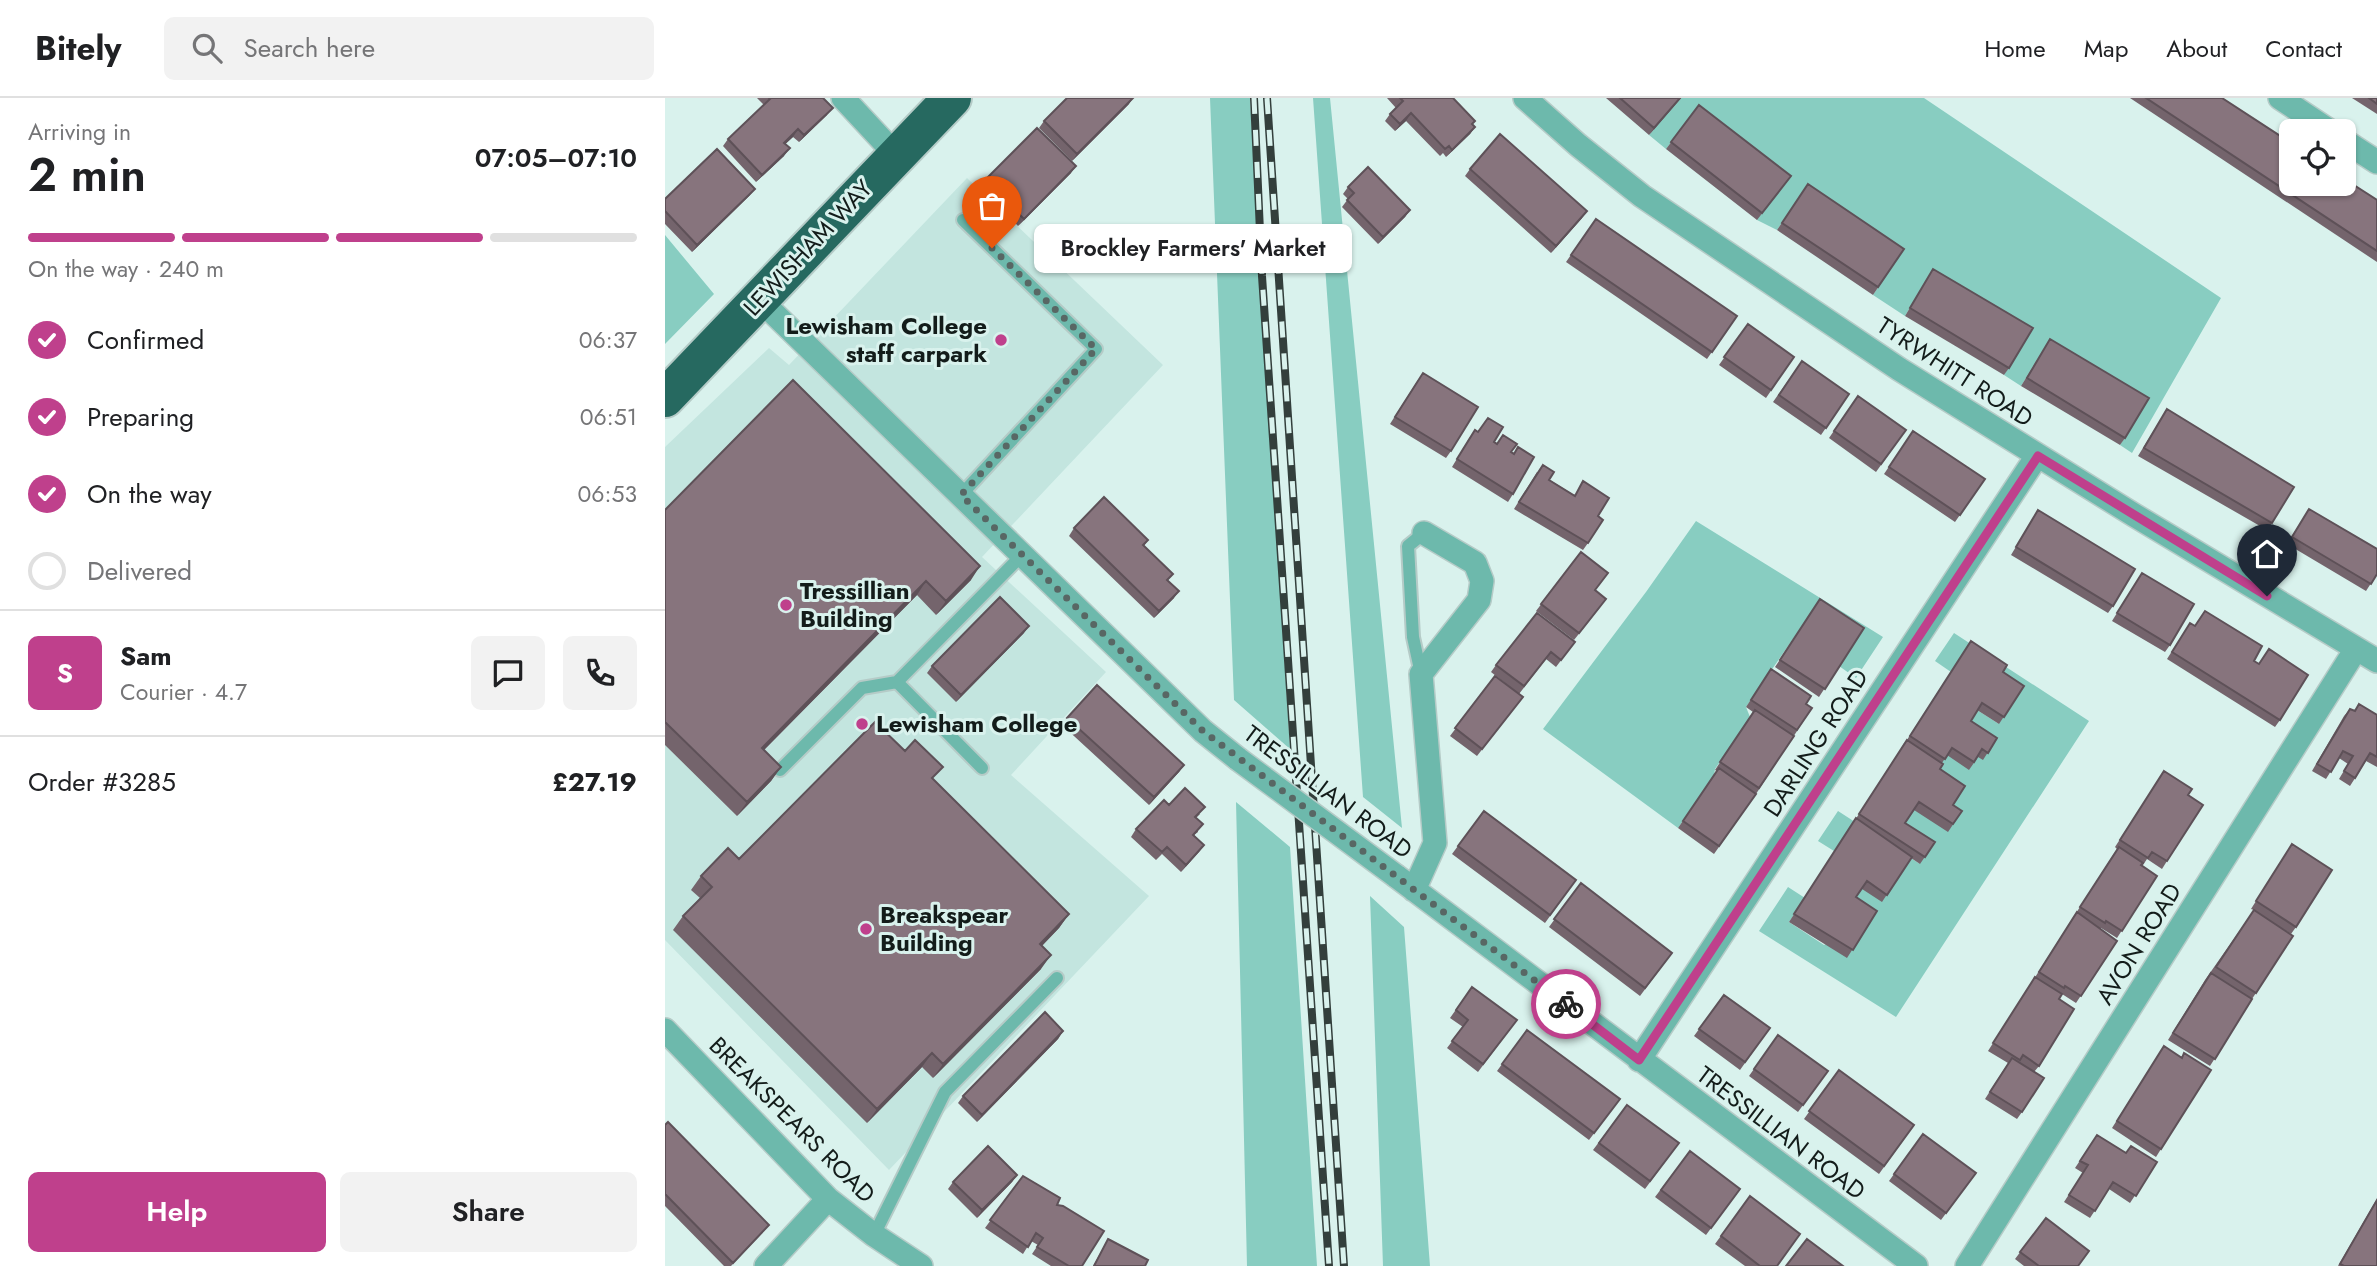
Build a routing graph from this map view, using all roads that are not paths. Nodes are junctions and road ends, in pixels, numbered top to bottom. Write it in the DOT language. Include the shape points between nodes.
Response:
graph roads {
  1 [pos="843,98"];
  2 [pos="952,98"];
  3 [pos="1525,98"];
  4 [pos="2280,98"];
  5 [pos="2312,119"];
  6 [pos="2356,148"];
  7 [pos="896,155"];
  8 [pos="2377,162"];
  9 [pos="963,220"];
  10 [pos="760,300"];
  11 [pos="665,398"];
  12 [pos="2038,456"];
  13 [pos="961,495"];
  14 [pos="1424,533"];
  15 [pos="1023,554"];
  16 [pos="2355,649"];
  17 [pos="2377,661"];
  18 [pos="1421,674"];
  19 [pos="897,682"];
  20 [pos="982,768"];
  21 [pos="780,770"];
  22 [pos="1405,883"];
  23 [pos="1057,978"];
  24 [pos="665,1030"];
  25 [pos="1639,1060"];
  26 [pos="828,1199"];
  27 [pos="874,1235"];
  28 [pos="767,1266"];
  29 [pos="921,1266"];
  30 [pos="1916,1266"];
  31 [pos="1967,1266"];
  1 -- 7 [label="street"];
  2 -- 7 [label="highway, LEWISHAM WAY"];
  3 -- 12 [label="street, TYRWHITT ROAD" via="1642,196 1899,369"];
  4 -- 5 [label="street"];
  6 -- 8 [label="street"];
  7 -- 10 [label="highway, LEWISHAM WAY"];
  9 -- 13 [label="lane" via="1096,349"];
  10 -- 11 [label="highway, LEWISHAM WAY"];
  10 -- 13 [label="street, TRESSILLIAN ROAD"];
  12 -- 16 [label="street, TYRWHITT ROAD"];
  12 -- 25 [label="street, DARLING ROAD"];
  13 -- 15 [label="street, TRESSILLIAN ROAD"];
  14 -- 18 [label="lane" via="1408,546 1413,637"];
  14 -- 18 [label="street" via="1475,563 1482,581 1479,600"];
  15 -- 19 [label="lane"];
  15 -- 22 [label="street, TRESSILLIAN ROAD, bridge" via="1203,731"];
  16 -- 17 [label="street, TYRWHITT ROAD"];
  16 -- 31 [label="street, AVON ROAD"];
  18 -- 22 [label="street" via="1435,842"];
  19 -- 20 [label="lane"];
  19 -- 21 [label="lane" via="862,688"];
  22 -- 25 [label="street, TRESSILLIAN ROAD"];
  23 -- 27 [label="lane" via="945,1092"];
  24 -- 26 [label="street, BREAKSPEARS ROAD"];
  25 -- 30 [label="street, TRESSILLIAN ROAD"];
  26 -- 27 [label="street, BREAKSPEARS ROAD"];
  26 -- 28 [label="street"];
  27 -- 29 [label="street, BREAKSPEARS ROAD"];
}
